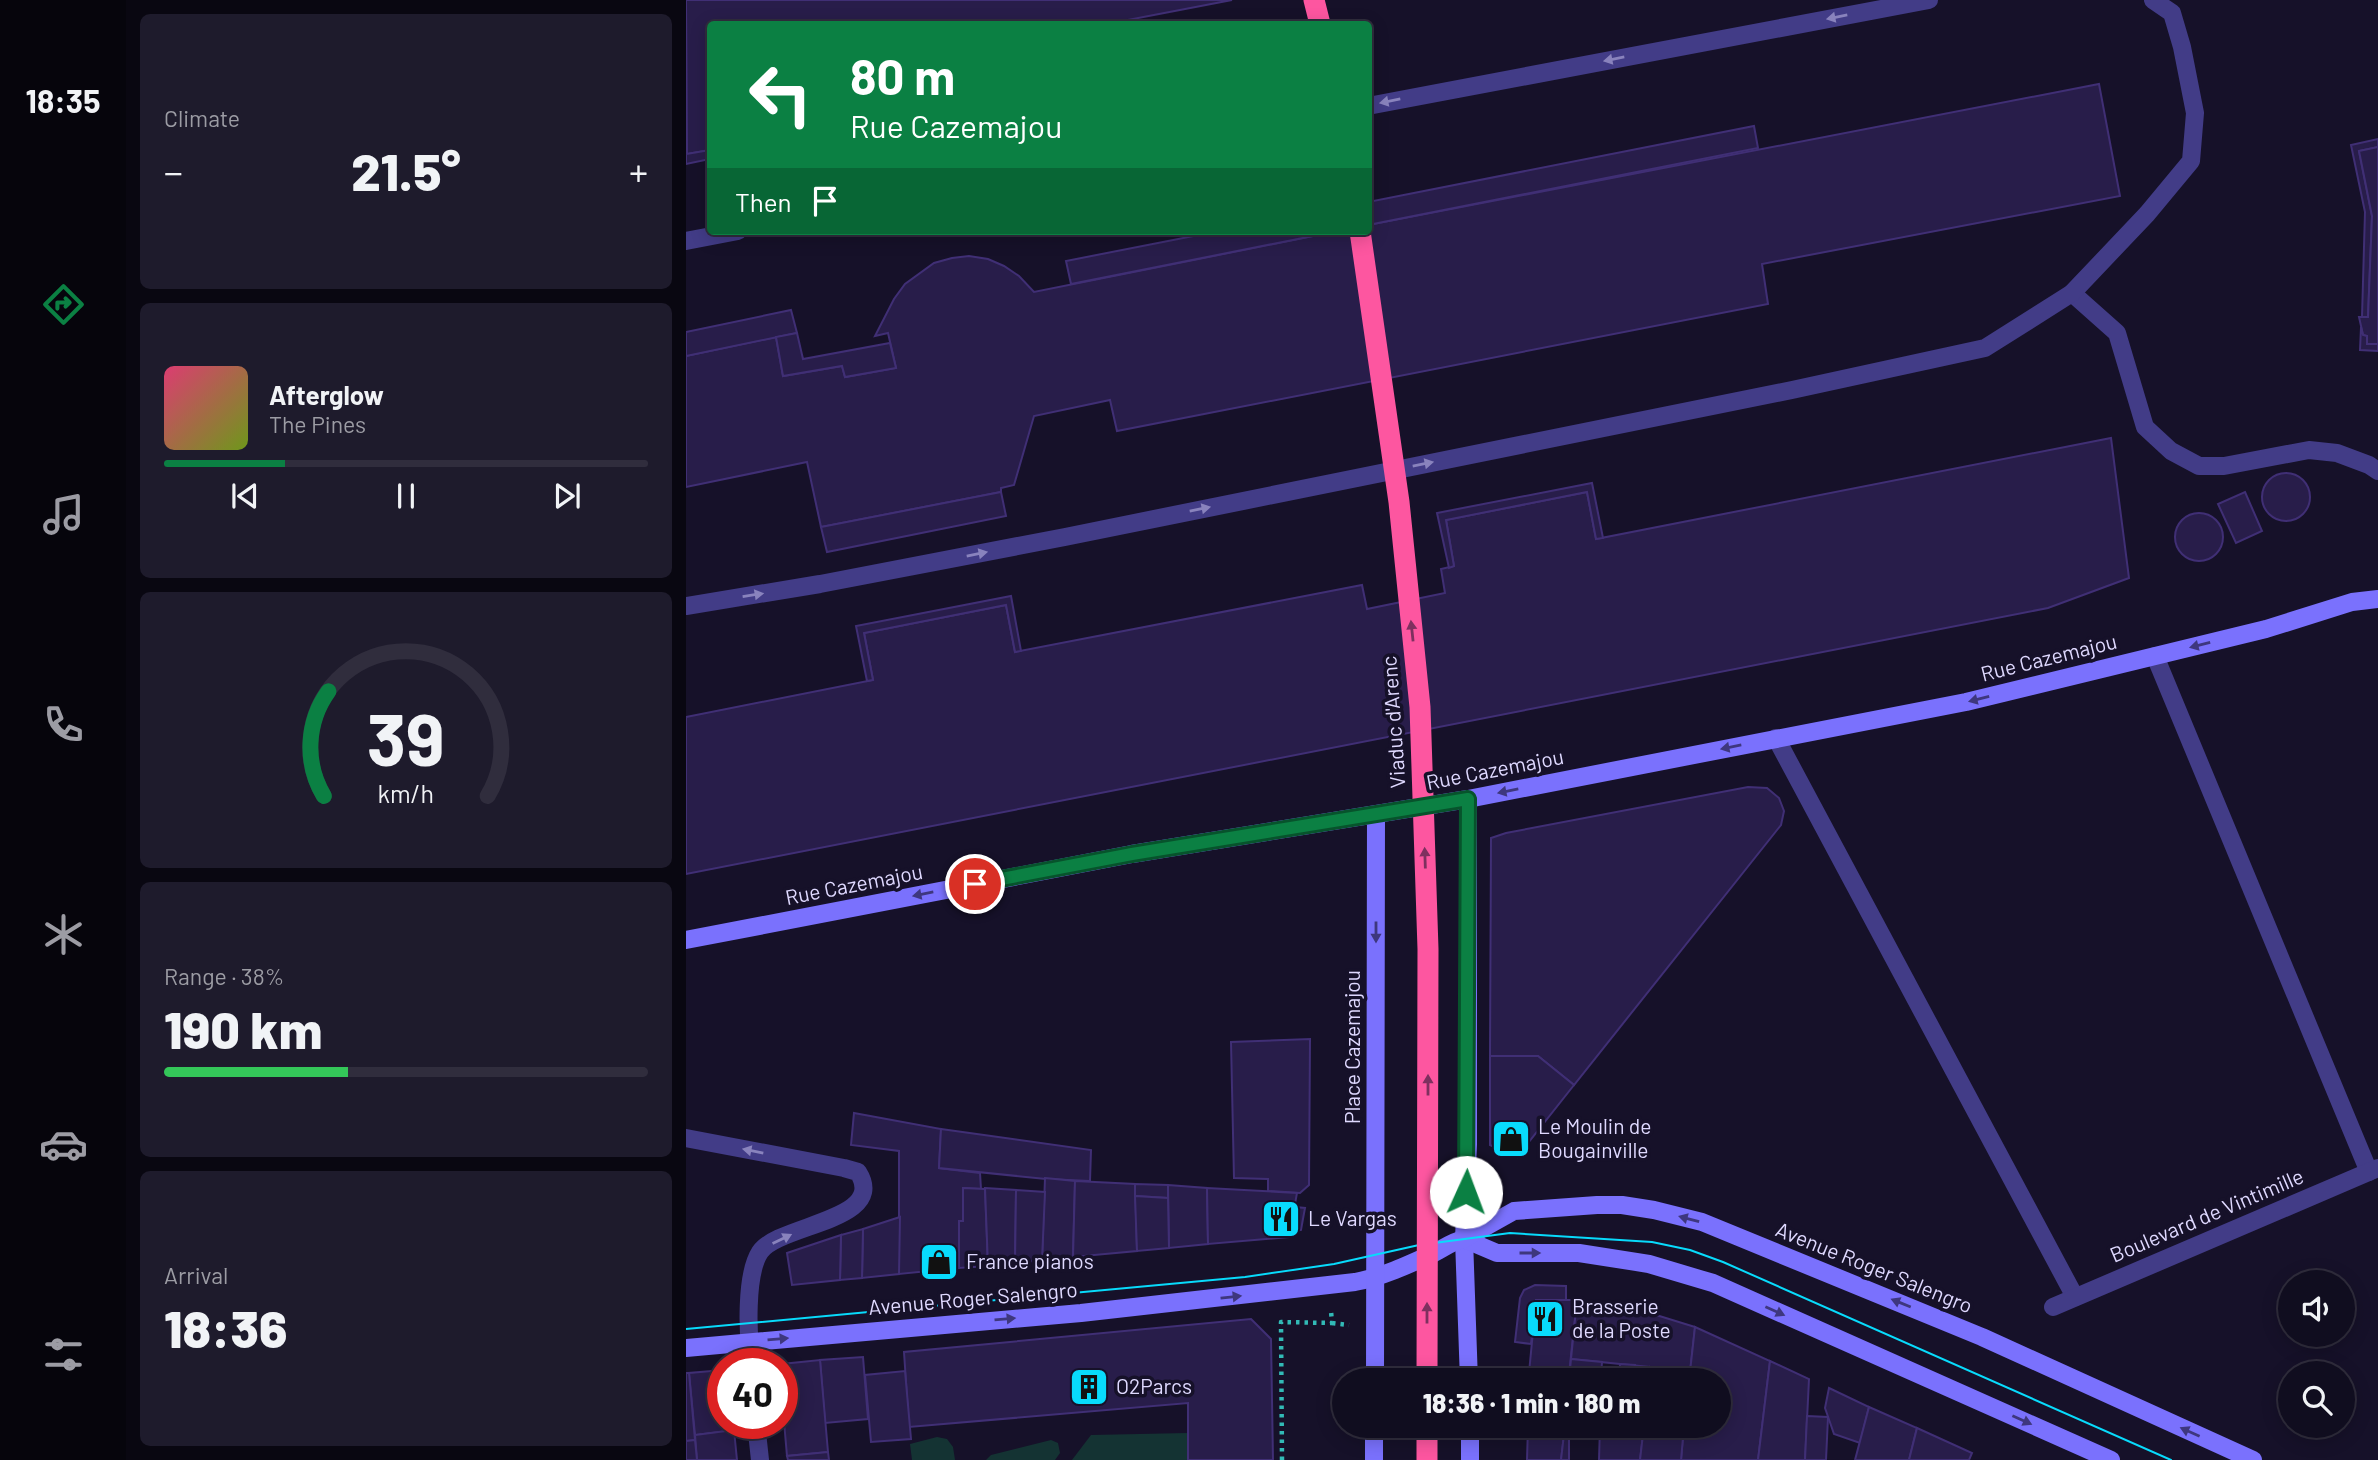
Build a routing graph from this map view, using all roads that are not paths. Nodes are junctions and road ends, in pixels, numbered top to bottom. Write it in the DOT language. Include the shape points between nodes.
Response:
graph roads {
  1 [pos="1314,0"];
  2 [pos="1928,0"];
  3 [pos="2153,0"];
  4 [pos="1319,21"];
  5 [pos="1372,105"];
  6 [pos="717,235"];
  7 [pos="1361,235"];
  8 [pos="686,241"];
  9 [pos="2072,293"];
  10 [pos="2378,471"];
  11 [pos="2378,599"];
  12 [pos="686,606"];
  13 [pos="2155,656"];
  14 [pos="1776,738"];
  15 [pos="1468,799"];
  16 [pos="1377,815"];
  17 [pos="686,940"];
  18 [pos="686,1138"];
  19 [pos="2373,1170"];
  20 [pos="1464,1239"];
  21 [pos="1376,1278"];
  22 [pos="2075,1297"];
  23 [pos="2053,1307"];
  24 [pos="749,1342"];
  25 [pos="686,1348"];
  26 [pos="750,1348"];
  27 [pos="1375,1368"];
  28 [pos="1427,1368"];
  29 [pos="1469,1368"];
  30 [pos="1374,1438"];
  31 [pos="1427,1438"];
  32 [pos="1470,1438"];
  33 [pos="758,1439"];
  34 [pos="2232,1456"];
  35 [pos="760,1460"];
  36 [pos="1374,1460"];
  37 [pos="1427,1460"];
  38 [pos="1470,1460"];
  39 [pos="2111,1460"];
  40 [pos="2252,1460"];
  1 -- 4 [label="highway"];
  2 -- 5 [label="street, one-way"];
  3 -- 9 [label="street" via="2172,13 2182,47 2195,113 2191,161"];
  6 -- 8 [label="street"];
  28 -- 7 [label="highway, Viaduc d'Arenc, one-way, bridge" via="1428,949 1420,707 1399,502"];
  9 -- 10 [label="street" via="2118,333 2145,426 2171,451 2199,466 2224,466 2309,450 2337,453"];
  12 -- 9 [label="street, one-way" via="1065,537 1985,348"];
  11 -- 13 [label="street, Rue Cazemajou, one-way" via="2352,602"];
  13 -- 14 [label="street, Rue Cazemajou, one-way" via="1966,702"];
  13 -- 19 [label="street"];
  14 -- 15 [label="street, Rue Cazemajou, one-way"];
  14 -- 22 [label="street"];
  15 -- 16 [label="street, Rue Cazemajou"];
  15 -- 20 [label="street"];
  16 -- 17 [label="street, Rue Cazemajou, one-way" via="1132,854"];
  16 -- 21 [label="street, Place Cazemajou, one-way"];
  24 -- 18 [label="street, one-way" via="750,1274 761,1250 855,1206 864,1194 865,1182 858,1171"];
  19 -- 22 [label="street, Boulevard de Vintimille"];
  20 -- 21 [label="street, Avenue Roger Salengro"];
  20 -- 29 [label="street"];
  34 -- 20 [label="street, Avenue Roger Salengro, one-way" via="1982,1336 1702,1223 1622,1205 1572,1206 1514,1211"];
  20 -- 39 [label="street, one-way" via="1497,1253 1579,1253 1649,1265 1713,1283"];
  24 -- 21 [label="street, Avenue Roger Salengro, one-way" via="1081,1313"];
  21 -- 27 [label="street, Place Cazemajou"];
  22 -- 23 [label="street, Boulevard de Vintimille"];
  24 -- 25 [label="street, Avenue Roger Salengro"];
  24 -- 26 [label="street"];
  30 -- 36 [label="street"];
  31 -- 37 [label="highway"];
  32 -- 38 [label="street"];
  33 -- 35 [label="street"];
  34 -- 40 [label="street, Avenue Roger Salengro"];
}
